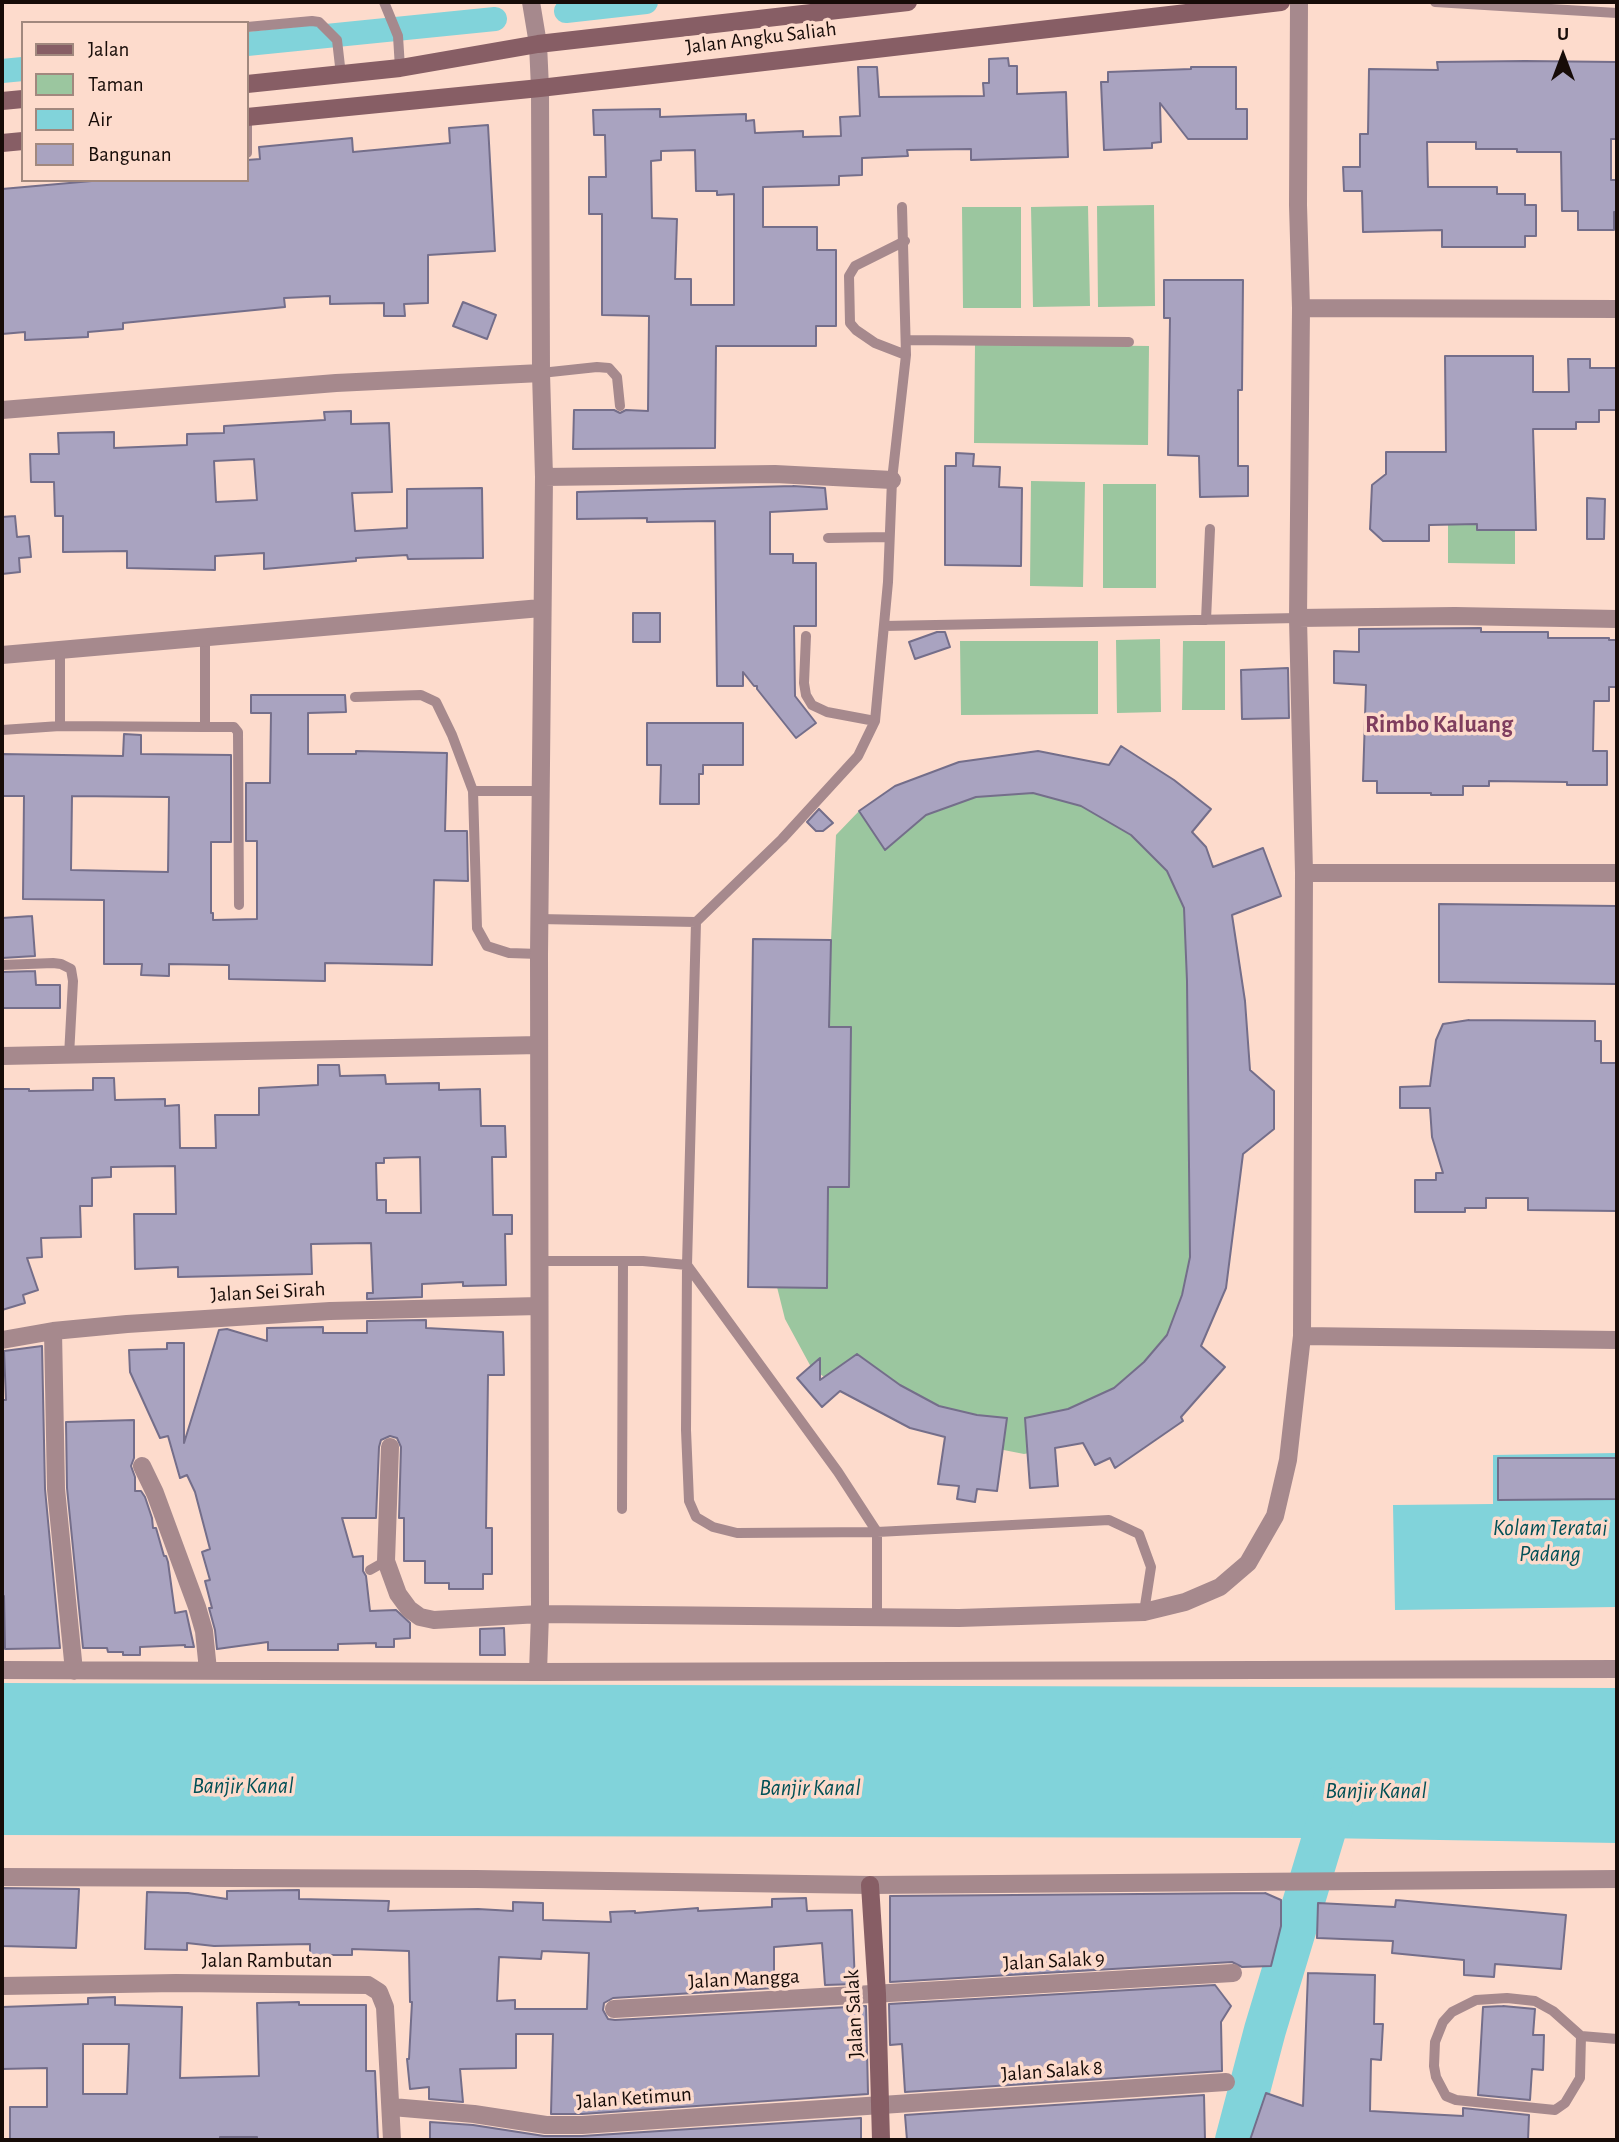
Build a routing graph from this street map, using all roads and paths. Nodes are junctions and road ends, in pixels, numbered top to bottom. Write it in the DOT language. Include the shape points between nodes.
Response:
graph roads {
  1 [pos="384,2"];
  2 [pos="531,2"];
  3 [pos="908,2"];
  4 [pos="1281,2"];
  5 [pos="1299,2"];
  6 [pos="1435,2"];
  7 [pos="846,5"];
  8 [pos="821,6"];
  9 [pos="1617,13"];
  10 [pos="248,27"];
  11 [pos="538,44"];
  12 [pos="399,62"];
  13 [pos="340,68"];
  14 [pos="248,84"];
  15 [pos="540,88"];
  16 [pos="21,99"];
  17 [pos="2,101"];
  18 [pos="248,117"];
  19 [pos="21,141"];
  20 [pos="2,143"];
  21 [pos="902,207"];
  22 [pos="905,241"];
  23 [pos="1301,308"];
  24 [pos="1617,309"];
  25 [pos="907,340"];
  26 [pos="1129,342"];
  27 [pos="906,355"];
  28 [pos="541,373"];
  29 [pos="620,406"];
  30 [pos="2,410"];
  31 [pos="544,477"];
  32 [pos="892,480"];
  33 [pos="1210,529"];
  34 [pos="889,537"];
  35 [pos="828,538"];
  36 [pos="541,608"];
  37 [pos="1298,618"];
  38 [pos="1617,619"];
  39 [pos="1206,620"];
  40 [pos="884,626"];
  41 [pos="806,636"];
  42 [pos="205,638"];
  43 [pos="60,651"];
  44 [pos="2,655"];
  45 [pos="355,697"];
  46 [pos="875,721"];
  47 [pos="60,726"];
  48 [pos="205,727"];
  49 [pos="2,730"];
  50 [pos="473,791"];
  51 [pos="541,792"];
  52 [pos="1304,873"];
  53 [pos="1617,873"];
  54 [pos="239,905"];
  55 [pos="540,919"];
  56 [pos="696,922"];
  57 [pos="539,954"];
  58 [pos="2,965"];
  59 [pos="540,1045"];
  60 [pos="2,1056"];
  61 [pos="69,1056"];
  62 [pos="540,1261"];
  63 [pos="623,1261"];
  64 [pos="687,1265"];
  65 [pos="539,1306"];
  66 [pos="53,1331"];
  67 [pos="1302,1336"];
  68 [pos="2,1340"];
  69 [pos="1617,1340"];
  70 [pos="390,1447"];
  71 [pos="142,1466"];
  72 [pos="622,1509"];
  73 [pos="877,1532"];
  74 [pos="1144,1612"];
  75 [pos="540,1614"];
  76 [pos="877,1618"];
  77 [pos="1617,1669"];
  78 [pos="2,1670"];
  79 [pos="208,1670"];
  80 [pos="74,1671"];
  81 [pos="538,1672"];
  82 [pos="2,1877"];
  83 [pos="1617,1879"];
  84 [pos="870,1885"];
  85 [pos="1233,1973"];
  86 [pos="2,1986"];
  87 [pos="877,1994"];
  88 [pos="614,2010"];
  89 [pos="1581,2036"];
  90 [pos="1617,2039"];
  91 [pos="1226,2082"];
  92 [pos="880,2105"];
  93 [pos="392,2107"];
  94 [pos="392,2140"];
  95 [pos="881,2140"];
  1 -- 12 [label="lane" via="398,36"];
  2 -- 11 [label="street"];
  3 -- 7 [label="main road, Jalan Angku Saliah"];
  4 -- 15 [label="main road, Jalan Angku Saliah"];
  5 -- 23 [label="street"];
  6 -- 9 [label="lane"];
  7 -- 8 [label="main road, Jalan Angku Saliah"];
  8 -- 11 [label="main road, Jalan Angku Saliah"];
  10 -- 13 [label="lane" via="319,22 337,40"];
  11 -- 12 [label="main road, Jalan Angku Saliah"];
  11 -- 15 [label="street"];
  12 -- 13 [label="main road, Jalan Angku Saliah"];
  13 -- 14 [label="main road, Jalan Angku Saliah"];
  15 -- 18 [label="main road, Jalan Angku Saliah"];
  15 -- 28 [label="street"];
  16 -- 17 [label="main road"];
  19 -- 20 [label="main road"];
  21 -- 22 [label="lane"];
  22 -- 25 [label="lane"];
  22 -- 27 [label="lane" via="855,266 849,276 850,323 876,343"];
  23 -- 24 [label="street"];
  23 -- 37 [label="street"];
  25 -- 26 [label="lane"];
  25 -- 27 [label="lane"];
  27 -- 32 [label="lane"];
  28 -- 29 [label="lane" via="608,368 617,377"];
  28 -- 30 [label="street" via="336,383"];
  28 -- 31 [label="street"];
  31 -- 32 [label="street" via="775,474"];
  31 -- 36 [label="street"];
  32 -- 34 [label="lane"];
  33 -- 39 [label="lane"];
  34 -- 35 [label="lane"];
  34 -- 40 [label="lane"];
  36 -- 42 [label="street"];
  36 -- 51 [label="street"];
  37 -- 38 [label="street"];
  37 -- 39 [label="lane"];
  37 -- 52 [label="street"];
  39 -- 40 [label="lane"];
  40 -- 46 [label="lane"];
  41 -- 46 [label="lane" via="804,683 812,705"];
  42 -- 43 [label="street"];
  42 -- 48 [label="lane"];
  43 -- 44 [label="street"];
  43 -- 47 [label="lane"];
  45 -- 50 [label="lane" via="421,695 436,702"];
  46 -- 56 [label="lane" via="858,756 782,839"];
  47 -- 48 [label="lane"];
  47 -- 49 [label="lane"];
  48 -- 54 [label="lane" via="234,727 238,732"];
  50 -- 51 [label="lane"];
  50 -- 57 [label="lane" via="477,928 486,946"];
  51 -- 55 [label="street"];
  52 -- 53 [label="street"];
  52 -- 67 [label="street"];
  55 -- 56 [label="lane"];
  55 -- 57 [label="street"];
  56 -- 64 [label="lane"];
  57 -- 59 [label="street"];
  58 -- 61 [label="lane" via="53,963 71,969"];
  59 -- 61 [label="street"];
  59 -- 62 [label="street"];
  60 -- 61 [label="street"];
  62 -- 63 [label="lane"];
  62 -- 65 [label="street"];
  63 -- 64 [label="lane"];
  63 -- 72 [label="lane"];
  64 -- 73 [label="lane"];
  64 -- 73 [label="lane" via="686,1430 690,1501 696,1517 737,1533"];
  65 -- 66 [label="street, Jalan Sei Sirah" via="330,1311"];
  65 -- 75 [label="street"];
  66 -- 68 [label="street, Jalan Sei Sirah"];
  66 -- 80 [label="street" via="55,1476"];
  67 -- 69 [label="street"];
  67 -- 74 [label="street" via="1288,1460 1275,1516 1248,1563 1220,1587"];
  70 -- 75 [label="street" via="378,1566 409,1609 434,1620"];
  71 -- 79 [label="street" via="197,1607"];
  73 -- 74 [label="lane" via="1109,1520 1139,1534 1151,1567"];
  73 -- 76 [label="lane"];
  74 -- 76 [label="street"];
  75 -- 76 [label="street"];
  75 -- 81 [label="street"];
  77 -- 81 [label="street"];
  78 -- 80 [label="street"];
  79 -- 80 [label="street"];
  79 -- 81 [label="street"];
  82 -- 84 [label="street"];
  83 -- 84 [label="street"];
  84 -- 87 [label="main road, Jalan Salak"];
  85 -- 87 [label="street, Jalan Salak 9"];
  86 -- 93 [label="street, Jalan Rambutan" via="368,1985 379,1992 385,2007"];
  87 -- 88 [label="street, Jalan Mangga"];
  87 -- 92 [label="main road, Jalan Salak"];
  89 -- 89 [label="lane" via="1535,2001 1476,2000 1443,2022 1435,2042 1436,2077 1446,2096 1456,2100 1555,2110 1565,2103 1580,2078"];
  89 -- 90 [label="lane"];
  91 -- 92 [label="street, Jalan Salak 8"];
  92 -- 93 [label="street, Jalan Ketimun" via="566,2125"];
  92 -- 95 [label="main road, Jalan Salak"];
  93 -- 94 [label="street, Jalan Rambutan"];
}
